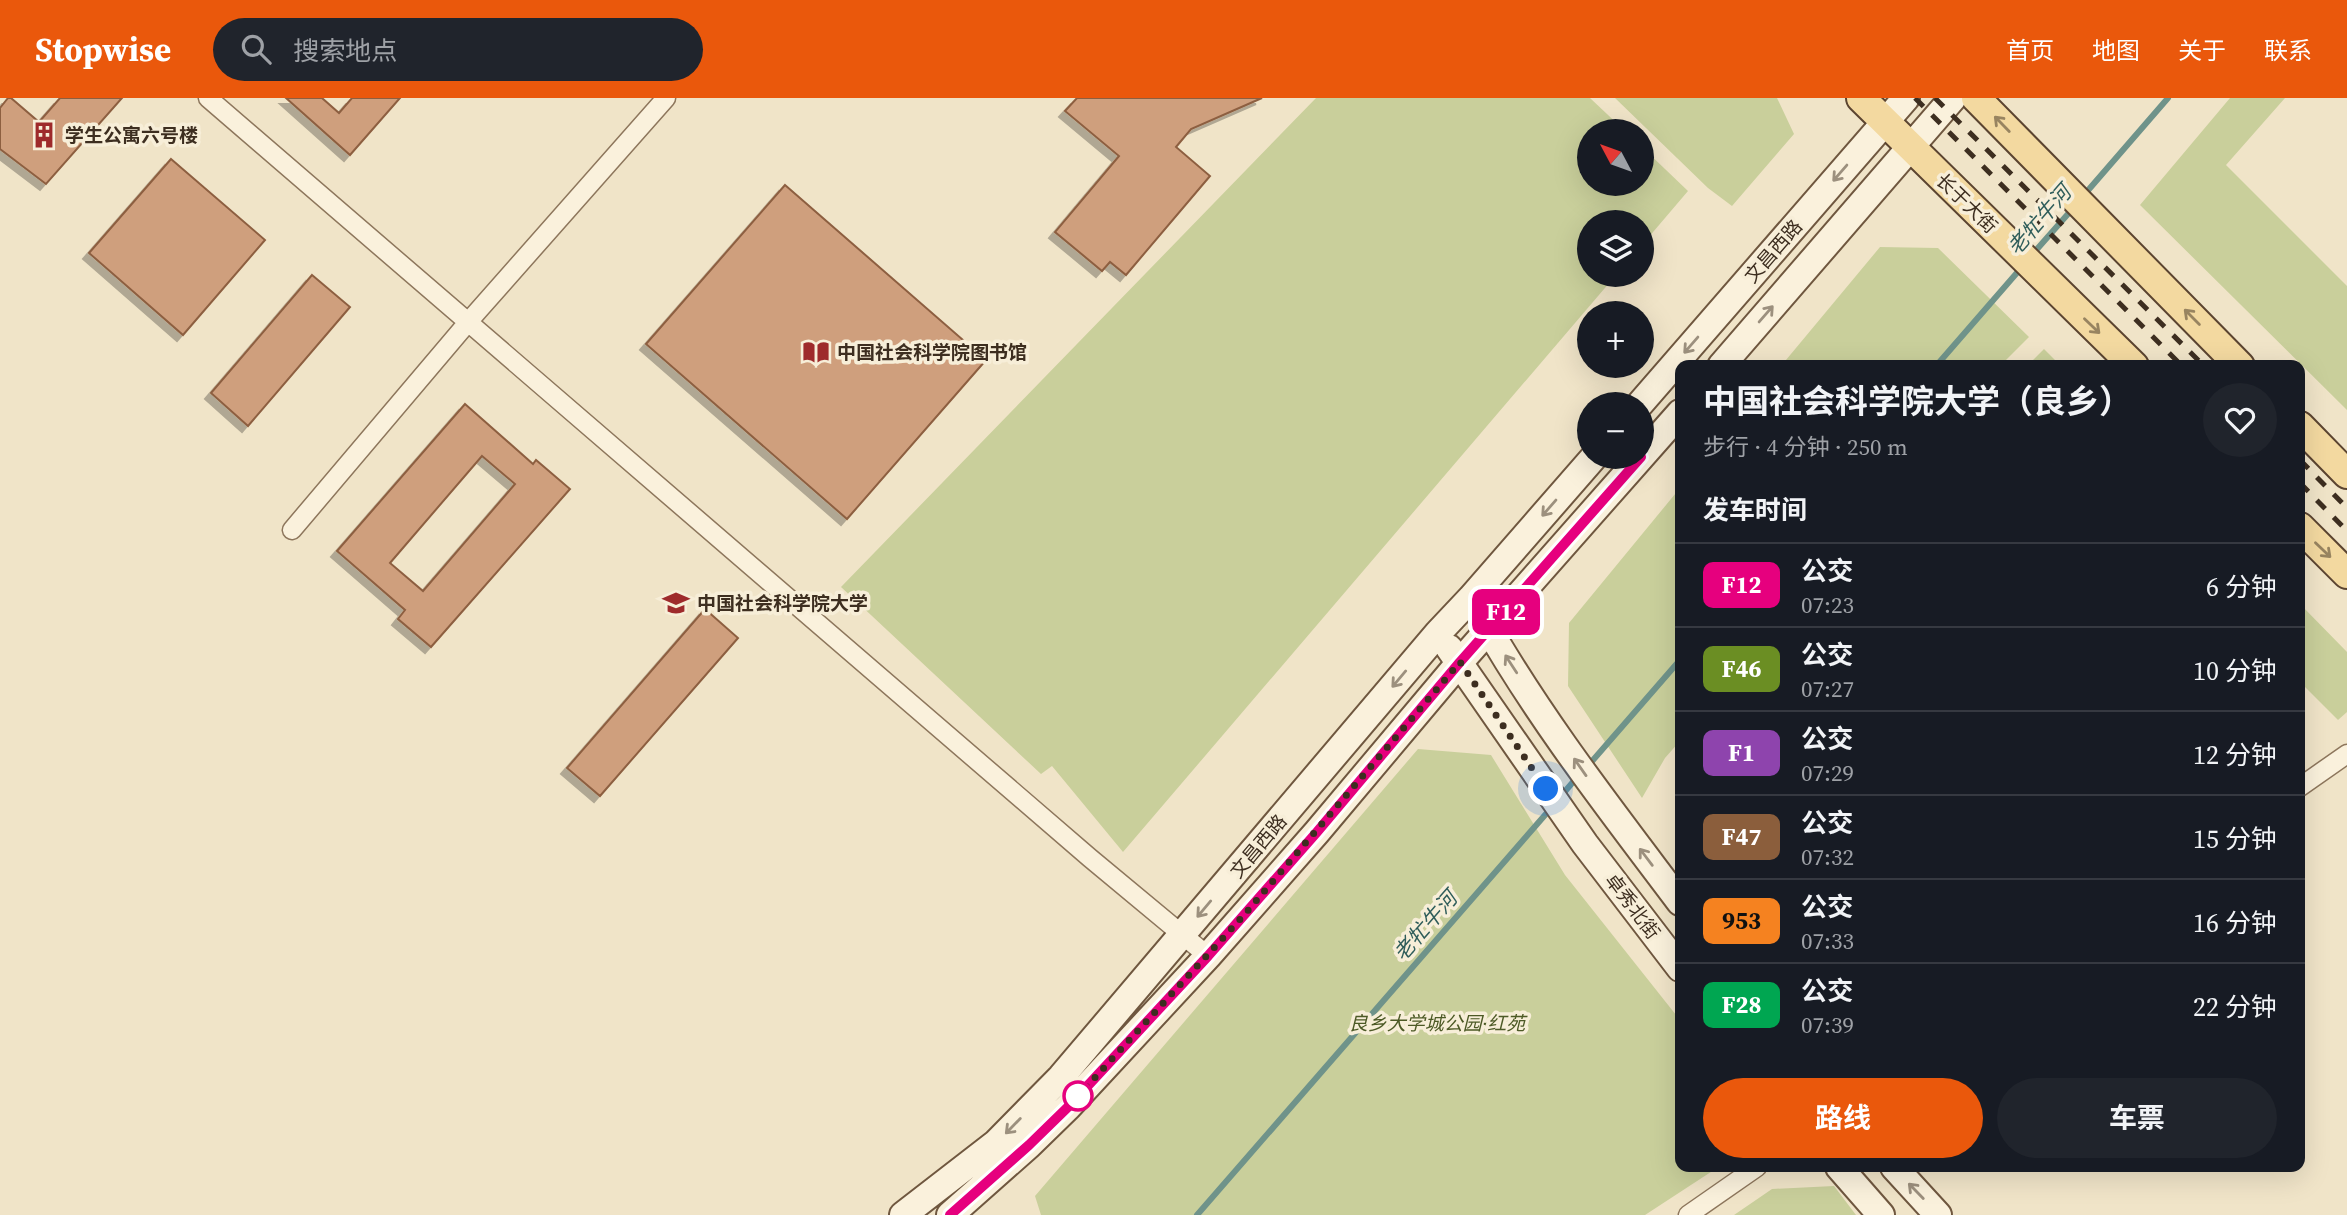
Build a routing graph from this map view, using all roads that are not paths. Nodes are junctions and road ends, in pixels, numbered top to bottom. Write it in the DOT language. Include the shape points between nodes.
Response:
graph roads {
  1 [pos="208,98"];
  2 [pos="666,98"];
  3 [pos="1861,98"];
  4 [pos="1906,98"];
  5 [pos="1953,98"];
  6 [pos="1976,98"];
  7 [pos="1885,122"];
  8 [pos="1910,148"];
  9 [pos="469,321"];
  10 [pos="1678,360"];
  11 [pos="1726,360"];
  12 [pos="2128,360"];
  13 [pos="2234,360"];
  14 [pos="1675,364"];
  15 [pos="1650,392"];
  16 [pos="1675,418"];
  17 [pos="2305,431"];
  18 [pos="2343,468"];
  19 [pos="1584,469"];
  20 [pos="292,530"];
  21 [pos="2305,532"];
  22 [pos="2347,574"];
  23 [pos="1471,598"];
  24 [pos="1490,631"];
  25 [pos="1438,633"];
  26 [pos="1460,662"];
  27 [pos="2347,754"];
  28 [pos="2305,783"];
  29 [pos="1675,895"];
  30 [pos="1182,935"];
  31 [pos="1208,956"];
  32 [pos="1675,961"];
  33 [pos="1750,1172"];
  34 [pos="1843,1172"];
  35 [pos="1899,1172"];
  36 [pos="929,1196"];
  37 [pos="903,1215"];
  38 [pos="950,1215"];
  39 [pos="1688,1215"];
  40 [pos="1881,1215"];
  41 [pos="1938,1215"];
  1 -- 9 [label="street"];
  2 -- 9 [label="street"];
  3 -- 7 [label="main road, 长于大街"];
  4 -- 7 [label="main road, 文昌西路"];
  5 -- 8 [label="main road, 文昌西路"];
  13 -- 6 [label="main road, one-way"];
  7 -- 8 [label="main road, 长于大街"];
  7 -- 10 [label="main road, 文昌西路, one-way"];
  11 -- 8 [label="main road, 文昌西路, one-way"];
  8 -- 12 [label="main road, 长于大街, one-way"];
  9 -- 20 [label="street"];
  9 -- 30 [label="street"];
  14 -- 15 [label="main road, 文昌西路, one-way"];
  16 -- 24 [label="main road, 文昌西路"];
  17 -- 18 [label="main road"];
  19 -- 23 [label="main road, 文昌西路, one-way"];
  21 -- 22 [label="main road, one-way"];
  23 -- 24 [label="main road, 卓秀北街"];
  23 -- 25 [label="main road, 文昌西路"];
  24 -- 26 [label="main road, 文昌西路"];
  29 -- 24 [label="main road, 卓秀北街, one-way" via="1548,721"];
  25 -- 26 [label="main road, 卓秀北街"];
  25 -- 30 [label="main road, 文昌西路, one-way"];
  26 -- 31 [label="main road, 文昌西路"];
  26 -- 32 [label="main road, 卓秀北街" via="1585,844"];
  27 -- 28 [label="street"];
  30 -- 31 [label="street"];
  30 -- 36 [label="main road, 文昌西路, one-way" via="1061,1077 996,1143"];
  31 -- 38 [label="main road, 文昌西路" via="1068,1107"];
  33 -- 39 [label="street"];
  34 -- 40 [label="main road"];
  41 -- 35 [label="main road, one-way"];
  36 -- 37 [label="main road, 文昌西路"];
  36 -- 38 [label="main road"];
}
